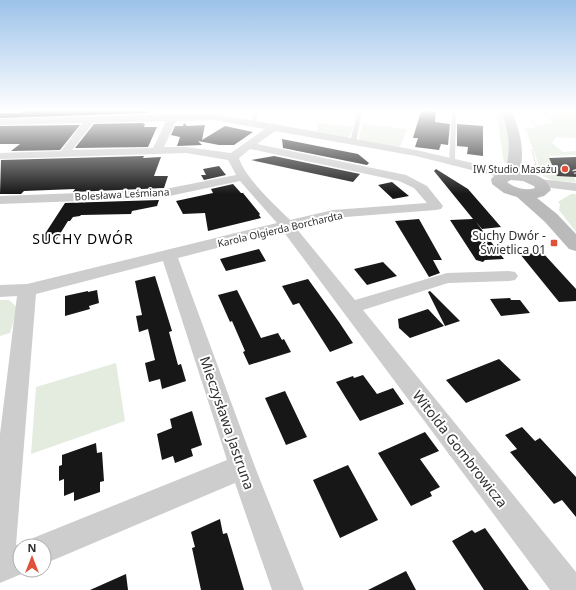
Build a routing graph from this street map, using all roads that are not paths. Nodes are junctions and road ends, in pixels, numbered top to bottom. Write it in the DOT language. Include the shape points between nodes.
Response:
graph roads {
  1 [pos="76,139"];
  2 [pos="163,139"];
  3 [pos="259,139"];
  4 [pos="333,139"];
  5 [pos="354,139"];
  6 [pos="453,139"];
  7 [pos="514,139"];
  8 [pos="353,142"];
  9 [pos="157,151"];
  10 [pos="241,151"];
  11 [pos="64,154"];
  12 [pos="0,156"];
  13 [pos="517,158"];
  14 [pos="452,161"];
  15 [pos="506,176"];
  16 [pos="244,178"];
  17 [pos="533,187"];
  18 [pos="576,188"];
  19 [pos="0,200"];
  20 [pos="286,226"];
  21 [pos="576,244"];
  22 [pos="169,256"];
  23 [pos="509,276"];
  24 [pos="27,290"];
  25 [pos="0,291"];
  26 [pos="350,308"];
  27 [pos="242,467"];
  28 [pos="52,546"];
  29 [pos="0,557"];
  30 [pos="12,562"];
  31 [pos="0,567"];
  32 [pos="288,590"];
  33 [pos="570,590"];
  1 -- 11 [label="street"];
  2 -- 9 [label="street"];
  3 -- 10 [label="street"];
  4 -- 8 [label="street"];
  5 -- 8 [label="lane"];
  6 -- 14 [label="lane"];
  7 -- 13 [label="street"];
  8 -- 14 [label="street"];
  9 -- 10 [label="street"];
  9 -- 11 [label="street"];
  10 -- 16 [label="street, Witolda Gombrowicza" via="232,162"];
  10 -- 20 [label="street, Karola Olgierda Borchardta" via="402,178 425,190 436,206 333,214"];
  11 -- 12 [label="street"];
  13 -- 15 [label="street"];
  13 -- 17 [label="street"];
  14 -- 15 [label="street"];
  15 -- 17 [label="street" via="499,182 503,187"];
  16 -- 19 [label="street, Bolesława Leśmiana" via="160,194"];
  16 -- 20 [label="street, Witolda Gombrowicza"];
  17 -- 18 [label="street"];
  17 -- 18 [label="street" via="560,184"];
  17 -- 21 [label="street" via="551,218"];
  20 -- 22 [label="street, Karola Olgierda Borchardta"];
  20 -- 26 [label="street, Witolda Gombrowicza"];
  22 -- 24 [label="street, Karola Olgierda Borchardta"];
  22 -- 27 [label="street, Mieczysława Jastruna"];
  23 -- 26 [label="street" via="447,278"];
  24 -- 25 [label="street, Karola Olgierda Borchardta"];
  24 -- 29 [label="street"];
  26 -- 33 [label="street, Witolda Gombrowicza"];
  27 -- 28 [label="street"];
  27 -- 32 [label="street, Mieczysława Jastruna"];
  30 -- 31 [label="street"];
}
